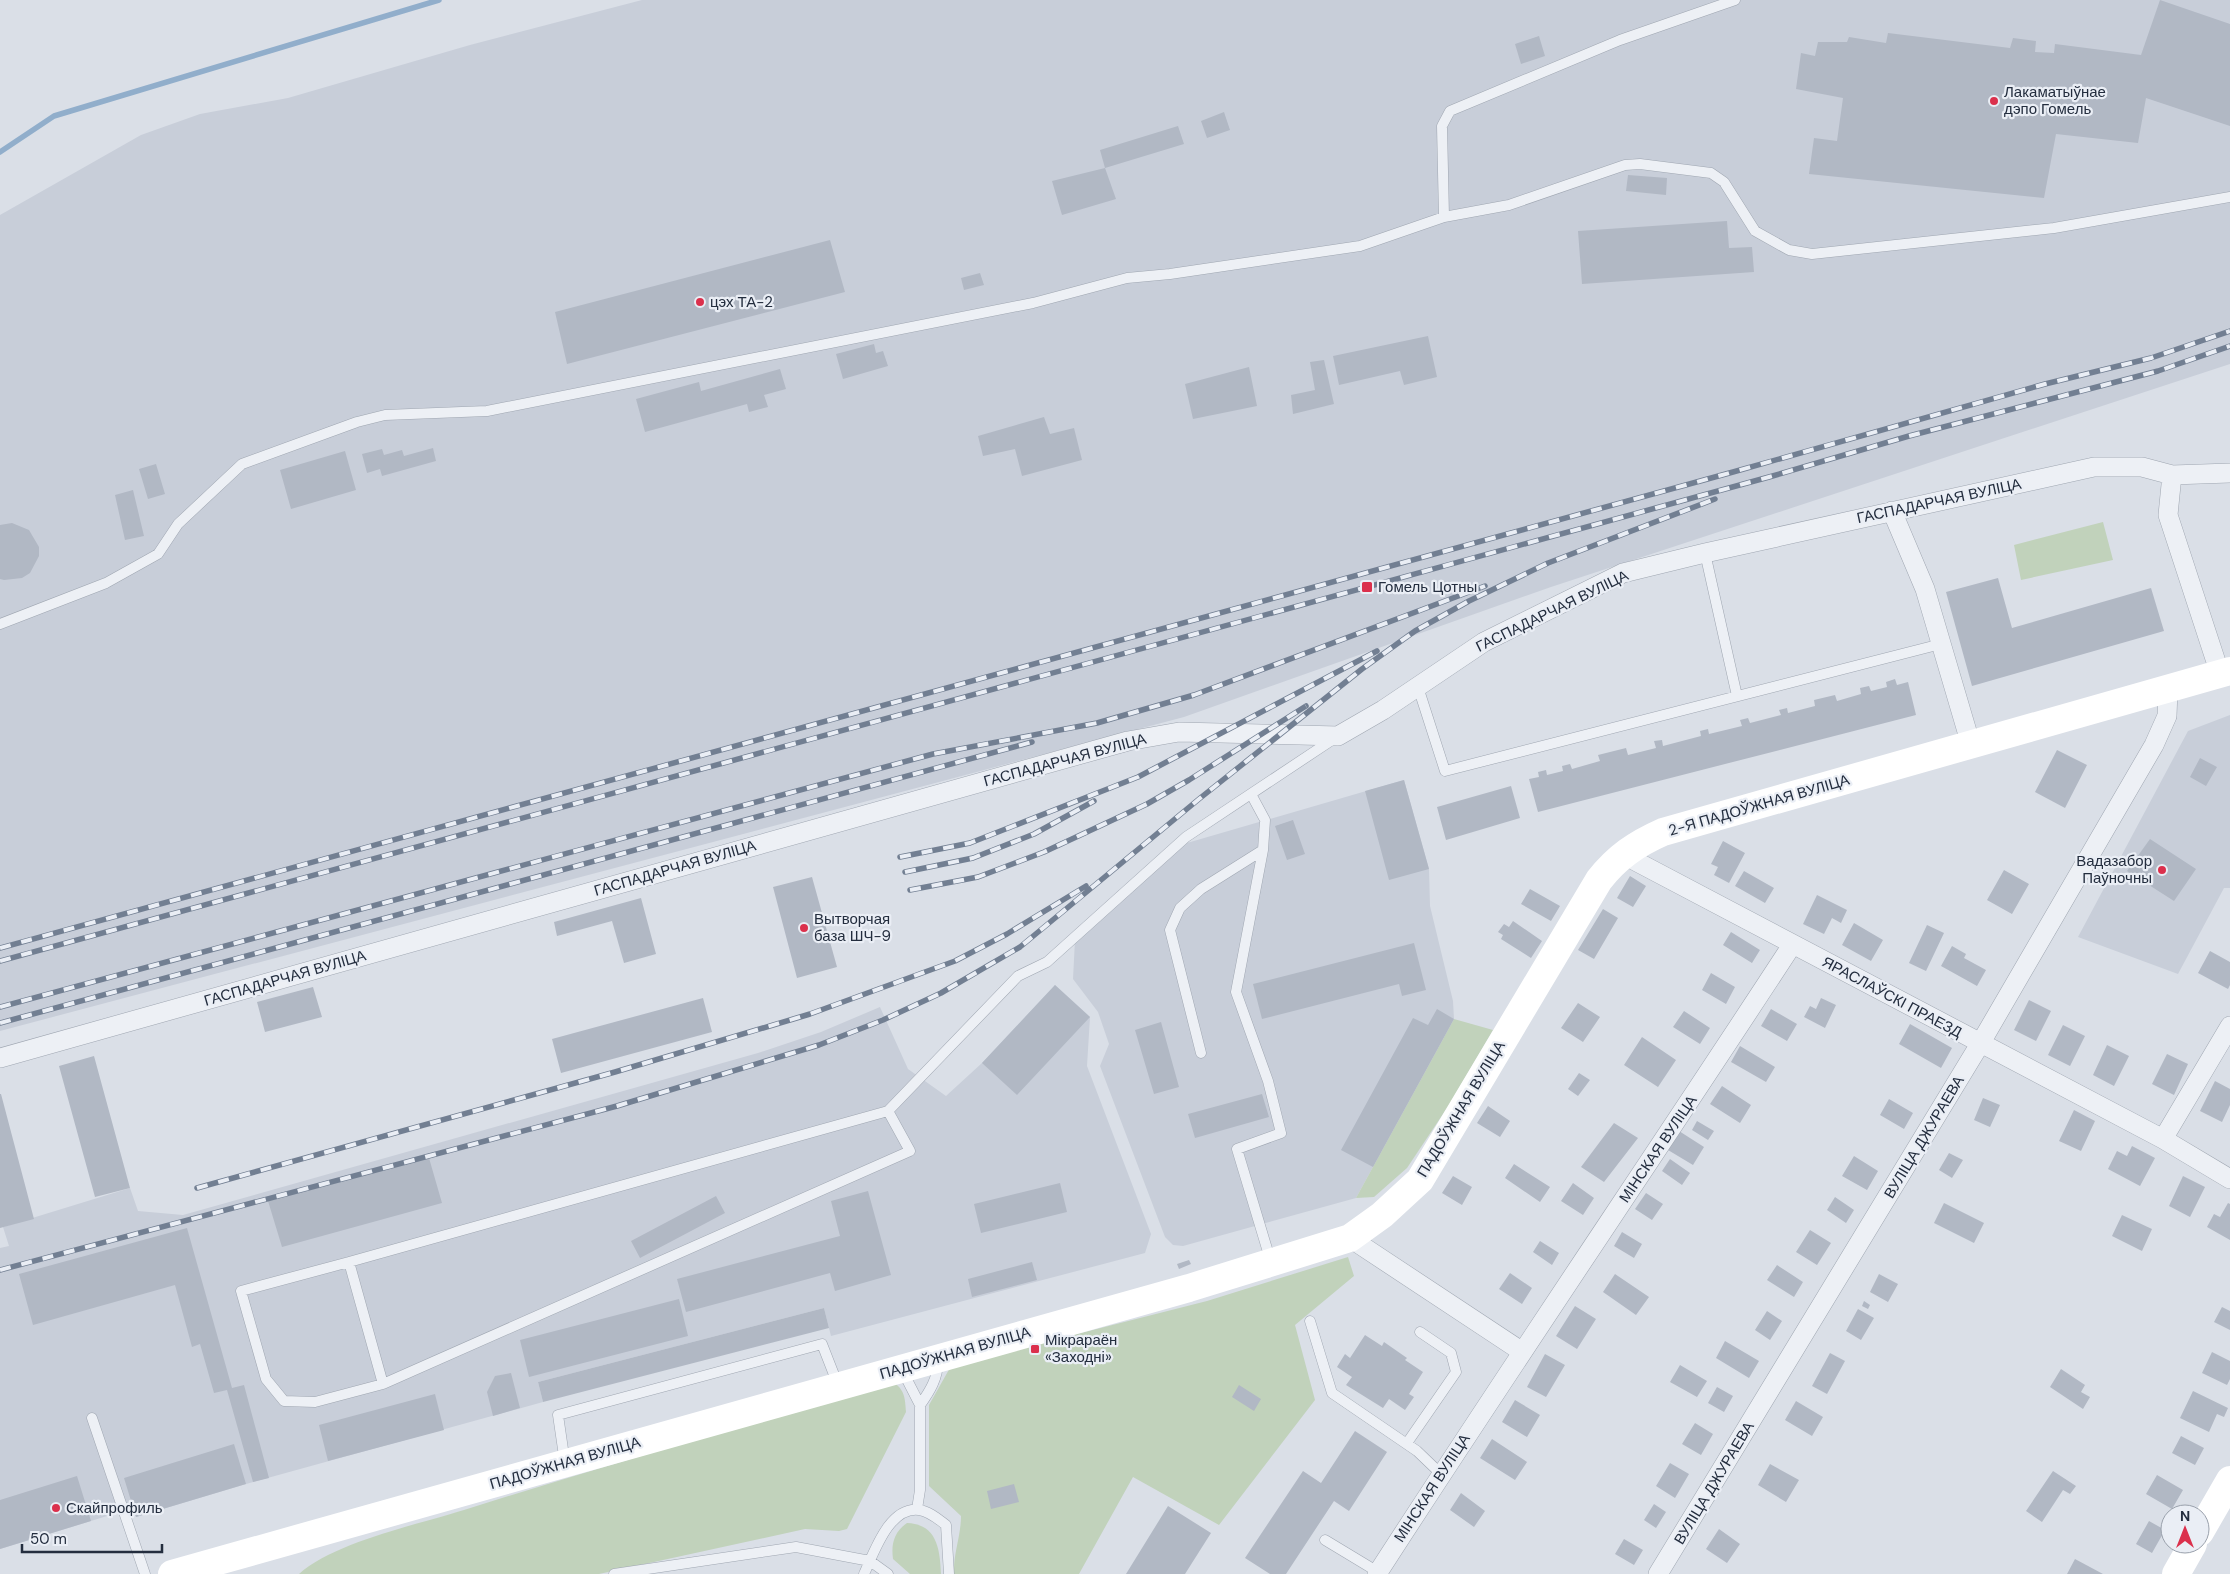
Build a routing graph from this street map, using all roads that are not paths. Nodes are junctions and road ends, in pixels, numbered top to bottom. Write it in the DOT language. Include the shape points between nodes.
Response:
graph roads {
  1 [pos="1735,0"];
  2 [pos="2230,197"];
  3 [pos="1444,218"];
  4 [pos="2230,473"];
  5 [pos="2172,475"];
  6 [pos="1892,511"];
  7 [pos="1705,553"];
  8 [pos="0,624"];
  9 [pos="1941,644"];
  10 [pos="2225,672"];
  11 [pos="1418,687"];
  12 [pos="2168,690"];
  13 [pos="1737,696"];
  14 [pos="1338,736"];
  15 [pos="1970,746"];
  16 [pos="1251,794"];
  17 [pos="1262,850"];
  18 [pos="1622,854"];
  19 [pos="1578,912"];
  20 [pos="1792,945"];
  21 [pos="2230,1026"];
  22 [pos="1980,1044"];
  23 [pos="1201,1053"];
  24 [pos="0,1058"];
  25 [pos="888,1111"];
  26 [pos="2163,1139"];
  27 [pos="2230,1179"];
  28 [pos="1350,1238"];
  29 [pos="349,1262"];
  30 [pos="1271,1263"];
  31 [pos="1310,1321"];
  32 [pos="1420,1332"];
  33 [pos="1521,1351"];
  34 [pos="938,1357"];
  35 [pos="901,1368"];
  36 [pos="384,1384"];
  37 [pos="838,1385"];
  38 [pos="920,1405"];
  39 [pos="92,1418"];
  40 [pos="1407,1443"];
  41 [pos="564,1463"];
  42 [pos="1441,1474"];
  43 [pos="2230,1480"];
  44 [pos="917,1509"];
  45 [pos="2210,1515"];
  46 [pos="1325,1540"];
  47 [pos="2187,1554"];
  48 [pos="870,1562"];
  49 [pos="236,1565"];
  50 [pos="1378,1573"];
  51 [pos="145,1574"];
  52 [pos="172,1574"];
  53 [pos="614,1574"];
  54 [pos="864,1574"];
  55 [pos="888,1574"];
  56 [pos="949,1574"];
  57 [pos="1658,1574"];
  58 [pos="2176,1574"];
  1 -- 3 [label="lane" via="1620,40 1450,111 1442,126"];
  2 -- 3 [label="lane" via="2054,228 1812,254 1789,250 1755,231 1724,182 1711,173 1640,164 1626,165 1509,205"];
  3 -- 8 [label="lane" via="1360,246 1127,278 1024,305 496,410 385,415 357,422 242,464 178,524 158,554 106,583"];
  4 -- 5 [label="street, ГАСПАДАРЧАЯ ВУЛІЦА"];
  5 -- 6 [label="street, ГАСПАДАРЧАЯ ВУЛІЦА" via="2142,467 2094,468"];
  5 -- 10 [label="street" via="2168,515"];
  6 -- 7 [label="street, ГАСПАДАРЧАЯ ВУЛІЦА"];
  6 -- 9 [label="street" via="1925,589"];
  7 -- 11 [label="street, ГАСПАДАРЧАЯ ВУЛІЦА" via="1623,573 1484,642"];
  7 -- 13 [label="lane"];
  9 -- 13 [label="lane"];
  9 -- 15 [label="street"];
  10 -- 12 [label="main road, 2-Я ПАДОЎЖНАЯ ВУЛІЦА"];
  11 -- 13 [label="lane" via="1445,771"];
  11 -- 14 [label="street, ГАСПАДАРЧАЯ ВУЛІЦА"];
  12 -- 15 [label="main road, 2-Я ПАДОЎЖНАЯ ВУЛІЦА"];
  12 -- 22 [label="street, ВУЛІЦА ДЖУРАЕВА" via="2167,716 2154,744"];
  14 -- 16 [label="lane"];
  14 -- 24 [label="street, ГАСПАДАРЧАЯ ВУЛІЦА" via="1179,732 1128,740"];
  15 -- 18 [label="main road, 2-Я ПАДОЎЖНАЯ ВУЛІЦА" via="1663,832"];
  16 -- 17 [label="lane" via="1265,820"];
  16 -- 25 [label="lane" via="1186,837 1047,962 1018,976"];
  17 -- 23 [label="lane" via="1201,889 1180,908 1170,930"];
  17 -- 30 [label="lane" via="1236,992 1268,1081 1281,1132 1237,1149"];
  18 -- 19 [label="main road, 2-Я ПАДОЎЖНАЯ ВУЛІЦА" via="1599,880"];
  18 -- 20 [label="street, ЯРАСЛАЎСКІ ПРАЕЗД"];
  19 -- 28 [label="main road, ПАДОЎЖНАЯ ВУЛІЦА" via="1420,1180 1382,1215"];
  20 -- 22 [label="street, ЯРАСЛАЎСКІ ПРАЕЗД"];
  20 -- 33 [label="street, МІНСКАЯ ВУЛІЦА"];
  21 -- 26 [label="street"];
  22 -- 26 [label="street, ЯРАСЛАЎСКІ ПРАЕЗД"];
  22 -- 57 [label="street, ВУЛІЦА ДЖУРАЕВА"];
  25 -- 29 [label="lane"];
  25 -- 36 [label="lane" via="910,1151"];
  26 -- 27 [label="street, ЯРАСЛАЎСКІ ПРАЕЗД"];
  28 -- 30 [label="main road, ПАДОЎЖНАЯ ВУЛІЦА"];
  28 -- 33 [label="street"];
  29 -- 36 [label="lane"];
  29 -- 36 [label="lane" via="241,1291 266,1379 284,1401 315,1402"];
  30 -- 34 [label="main road, ПАДОЎЖНАЯ ВУЛІЦА"];
  31 -- 40 [label="lane" via="1332,1393"];
  32 -- 40 [label="lane" via="1451,1353 1456,1372"];
  33 -- 42 [label="street, МІНСКАЯ ВУЛІЦА"];
  34 -- 35 [label="main road, ПАДОЎЖНАЯ ВУЛІЦА"];
  34 -- 38 [label="lane" via="932,1388"];
  35 -- 37 [label="main road, ПАДОЎЖНАЯ ВУЛІЦА"];
  35 -- 38 [label="lane"];
  37 -- 41 [label="main road, ПАДОЎЖНАЯ ВУЛІЦА"];
  37 -- 41 [label="lane" via="822,1344 558,1415"];
  38 -- 44 [label="lane"];
  39 -- 51 [label="lane"];
  40 -- 42 [label="lane"];
  41 -- 49 [label="main road, ПАДОЎЖНАЯ ВУЛІЦА"];
  42 -- 50 [label="street, МІНСКАЯ ВУЛІЦА"];
  43 -- 45 [label="main road"];
  44 -- 48 [label="lane" via="898,1516 886,1528"];
  44 -- 56 [label="lane" via="930,1513 946,1525"];
  46 -- 50 [label="lane"];
  47 -- 58 [label="main road"];
  48 -- 53 [label="lane" via="796,1547"];
  48 -- 54 [label="lane"];
  48 -- 55 [label="lane"];
  49 -- 52 [label="main road, ПАДОЎЖНАЯ ВУЛІЦА"];
}
